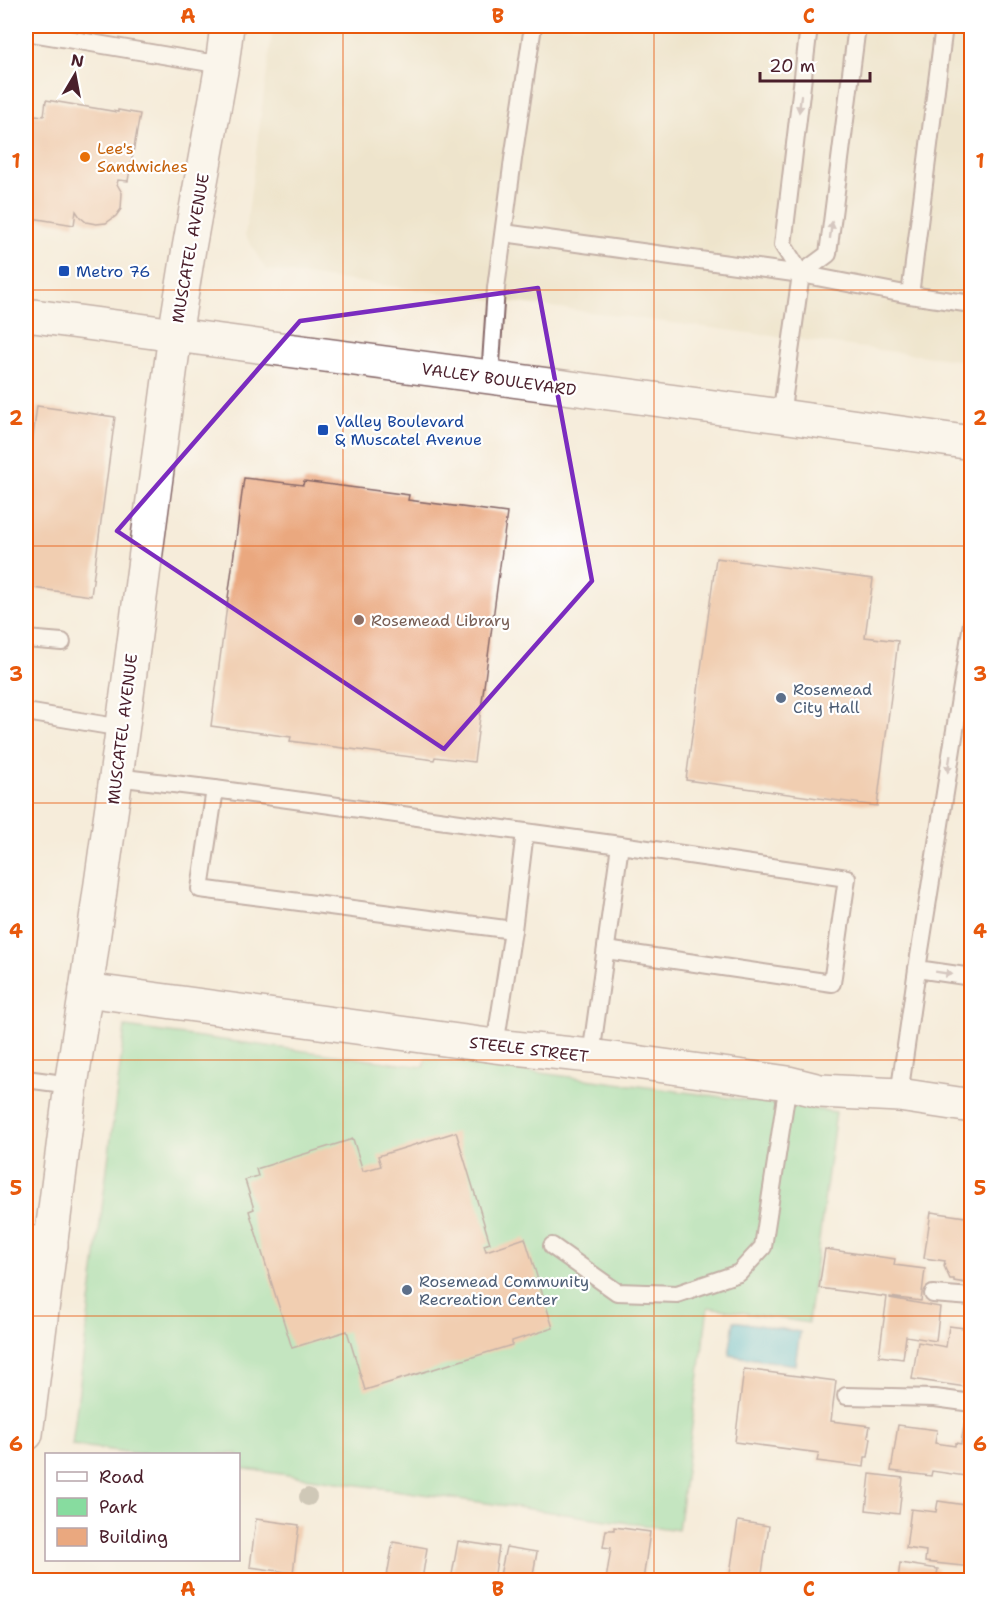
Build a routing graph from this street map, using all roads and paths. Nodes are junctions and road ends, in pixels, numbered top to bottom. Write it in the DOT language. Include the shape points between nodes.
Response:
graph roads {
  1 [pos="227,26"];
  2 [pos="533,26"];
  3 [pos="809,26"];
  4 [pos="856,26"];
  5 [pos="944,26"];
  6 [pos="26,32"];
  7 [pos="222,65"];
  8 [pos="504,233"];
  9 [pos="801,274"];
  10 [pos="910,295"];
  11 [pos="972,304"];
  12 [pos="26,315"];
  13 [pos="175,335"];
  14 [pos="490,378"];
  15 [pos="781,416"];
  16 [pos="972,443"];
  17 [pos="972,623"];
  18 [pos="26,639"];
  19 [pos="62,642"];
  20 [pos="26,711"];
  21 [pos="122,728"];
  22 [pos="116,777"];
  23 [pos="215,789"];
  24 [pos="525,832"];
  25 [pos="620,845"];
  26 [pos="513,930"];
  27 [pos="606,950"];
  28 [pos="917,969"];
  29 [pos="972,977"];
  30 [pos="86,990"];
  31 [pos="495,1046"];
  32 [pos="591,1056"];
  33 [pos="26,1079"];
  34 [pos="788,1083"];
  35 [pos="71,1085"];
  36 [pos="899,1095"];
  37 [pos="972,1106"];
  38 [pos="38,1243"];
  39 [pos="552,1246"];
  40 [pos="933,1294"];
  41 [pos="972,1297"];
  42 [pos="846,1396"];
  43 [pos="972,1403"];
  44 [pos="26,1434"];
  1 -- 7 [label="street, MUSCATEL AVENUE"];
  2 -- 8 [label="lane"];
  3 -- 9 [label="lane, one-way" via="783,245"];
  9 -- 4 [label="lane, one-way" via="828,254"];
  5 -- 10 [label="lane"];
  6 -- 7 [label="lane"];
  7 -- 13 [label="street, MUSCATEL AVENUE"];
  8 -- 9 [label="lane"];
  8 -- 14 [label="lane"];
  9 -- 10 [label="lane"];
  9 -- 15 [label="lane"];
  10 -- 11 [label="lane"];
  12 -- 13 [label="street, VALLEY BOULEVARD"];
  13 -- 14 [label="street, VALLEY BOULEVARD"];
  13 -- 21 [label="street, MUSCATEL AVENUE"];
  14 -- 15 [label="street, VALLEY BOULEVARD"];
  15 -- 16 [label="street, VALLEY BOULEVARD"];
  17 -- 28 [label="lane, one-way"];
  18 -- 19 [label="lane"];
  20 -- 21 [label="lane"];
  21 -- 22 [label="street, MUSCATEL AVENUE"];
  22 -- 23 [label="lane"];
  22 -- 30 [label="street, MUSCATEL AVENUE"];
  23 -- 24 [label="lane"];
  23 -- 26 [label="lane" via="200,889"];
  24 -- 25 [label="lane"];
  24 -- 26 [label="lane"];
  25 -- 27 [label="lane"];
  25 -- 27 [label="lane" via="847,878 832,983"];
  26 -- 31 [label="lane"];
  27 -- 32 [label="lane"];
  28 -- 29 [label="lane, one-way"];
  28 -- 36 [label="lane"];
  30 -- 31 [label="street, STEELE STREET"];
  30 -- 35 [label="street, MUSCATEL AVENUE"];
  31 -- 32 [label="street, STEELE STREET"];
  32 -- 34 [label="street, STEELE STREET"];
  33 -- 35 [label="lane"];
  34 -- 36 [label="street, STEELE STREET" via="820,1090"];
  34 -- 39 [label="lane" via="763,1247 740,1273 677,1294 617,1292"];
  35 -- 38 [label="street, MUSCATEL AVENUE"];
  36 -- 37 [label="street, STEELE STREET"];
  38 -- 44 [label="street, MUSCATEL AVENUE"];
  40 -- 41 [label="lane"];
  42 -- 43 [label="lane"];
}
